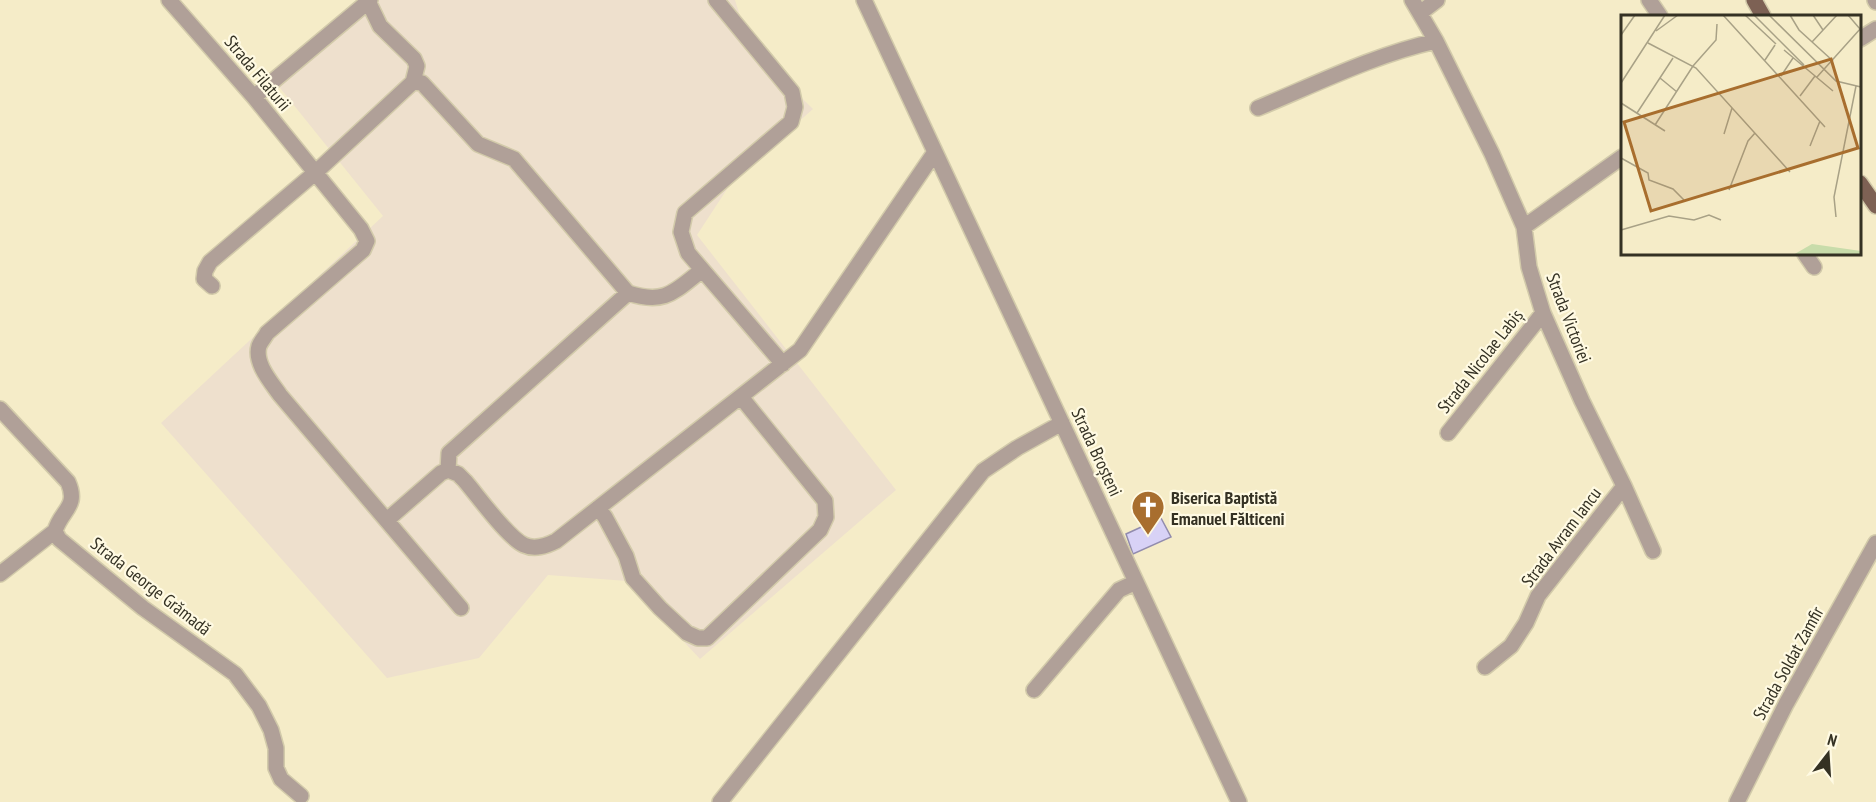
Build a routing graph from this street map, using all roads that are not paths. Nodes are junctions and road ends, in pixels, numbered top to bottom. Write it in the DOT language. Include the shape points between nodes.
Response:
graph roads {
  1 [pos="169,0"];
  2 [pos="716,0"];
  3 [pos="864,0"];
  4 [pos="1437,0"];
  5 [pos="1649,0"];
  6 [pos="1754,0"];
  7 [pos="369,1"];
  8 [pos="1416,6"];
  9 [pos="1659,15"];
  10 [pos="1762,15"];
  11 [pos="1876,29"];
  12 [pos="1861,38"];
  13 [pos="1436,41"];
  14 [pos="413,82"];
  15 [pos="254,97"];
  16 [pos="1258,108"];
  17 [pos="934,152"];
  18 [pos="1621,158"];
  19 [pos="315,172"];
  20 [pos="1861,184"];
  21 [pos="1876,206"];
  22 [pos="1524,227"];
  23 [pos="1806,255"];
  24 [pos="1814,267"];
  25 [pos="702,270"];
  26 [pos="212,286"];
  27 [pos="627,293"];
  28 [pos="1543,313"];
  29 [pos="783,363"];
  30 [pos="741,397"];
  31 [pos="0,410"];
  32 [pos="1062,423"];
  33 [pos="1449,433"];
  34 [pos="448,470"];
  35 [pos="1624,486"];
  36 [pos="598,508"];
  37 [pos="387,520"];
  38 [pos="55,531"];
  39 [pos="1876,543"];
  40 [pos="1653,551"];
  41 [pos="0,574"];
  42 [pos="1136,582"];
  43 [pos="461,608"];
  44 [pos="1485,667"];
  45 [pos="1034,690"];
  46 [pos="301,796"];
  47 [pos="720,802"];
  48 [pos="1239,802"];
  49 [pos="1737,802"];
  1 -- 15 [label="street, Strada Filaturii"];
  2 -- 25 [label="street" via="792,92 795,107 791,122 685,213 681,232 688,253"];
  3 -- 17 [label="street, Strada Broșteni"];
  4 -- 8 [label="street"];
  5 -- 9 [label="street"];
  6 -- 10 [label="main road"];
  7 -- 14 [label="street" via="380,26 414,59 417,66"];
  7 -- 15 [label="street"];
  8 -- 13 [label="street, Strada Victoriei"];
  11 -- 12 [label="street"];
  13 -- 16 [label="street" via="1405,48"];
  13 -- 22 [label="street, Strada Victoriei"];
  14 -- 19 [label="street"];
  14 -- 27 [label="street" via="422,83 478,144 514,159"];
  15 -- 19 [label="street, Strada Filaturii"];
  17 -- 29 [label="street" via="800,350"];
  17 -- 32 [label="street, Strada Broșteni"];
  18 -- 22 [label="street"];
  19 -- 26 [label="street" via="210,262 204,279"];
  19 -- 37 [label="street, Strada Filaturii" via="367,241 363,250 267,333 258,356 280,395"];
  20 -- 21 [label="main road"];
  22 -- 28 [label="street, Strada Victoriei" via="1529,267"];
  23 -- 24 [label="street"];
  25 -- 27 [label="street" via="668,296 645,299"];
  25 -- 29 [label="street"];
  27 -- 34 [label="street" via="449,453"];
  28 -- 33 [label="street, Strada Nicolae Labiș"];
  28 -- 35 [label="street, Strada Victoriei"];
  29 -- 30 [label="street"];
  30 -- 36 [label="street"];
  30 -- 36 [label="street" via="825,501 826,517 820,530 707,638 687,633 633,578 626,556"];
  31 -- 38 [label="street" via="68,482 72,501"];
  32 -- 42 [label="street, Strada Broșteni"];
  32 -- 47 [label="street" via="983,471"];
  34 -- 36 [label="street" via="458,474 512,537 525,545 546,546 556,541"];
  34 -- 37 [label="street"];
  35 -- 40 [label="street, Strada Victoriei"];
  35 -- 44 [label="street, Strada Avram Iancu" via="1538,596 1510,646"];
  37 -- 43 [label="street"];
  38 -- 41 [label="street"];
  38 -- 46 [label="street, Strada George Grămadă" via="143,608 235,674 272,730 280,779"];
  39 -- 49 [label="street, Strada Soldat Zamfir" via="1786,704"];
  42 -- 45 [label="street" via="1119,590"];
  42 -- 48 [label="street, Strada Broșteni"];
}
